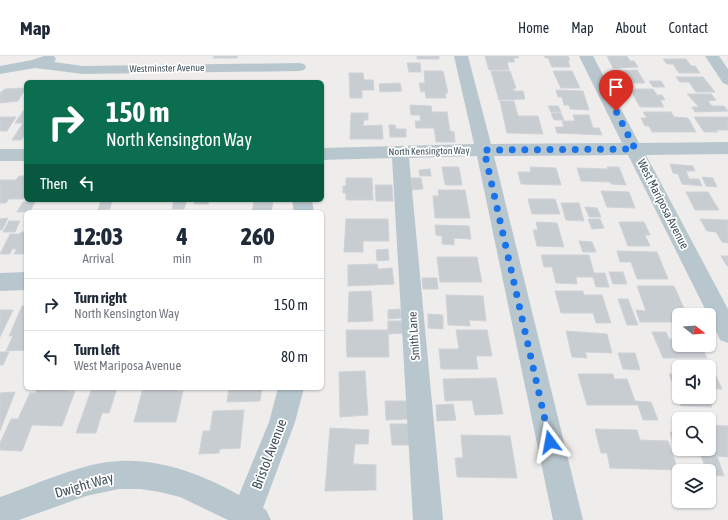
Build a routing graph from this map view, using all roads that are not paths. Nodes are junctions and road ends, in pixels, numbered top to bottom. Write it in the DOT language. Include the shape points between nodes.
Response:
graph roads {
  1 [pos="58,56"];
  2 [pos="461,56"];
  3 [pos="586,56"];
  4 [pos="712,56"];
  5 [pos="720,56"];
  6 [pos="300,61"];
  7 [pos="35,64"];
  8 [pos="728,64"];
  9 [pos="0,70"];
  10 [pos="297,80"];
  11 [pos="728,80"];
  12 [pos="728,148"];
  13 [pos="635,149"];
  14 [pos="484,150"];
  15 [pos="400,152"];
  16 [pos="324,154"];
  17 [pos="0,155"];
  18 [pos="24,155"];
  19 [pos="24,281"];
  20 [pos="0,282"];
  21 [pos="728,332"];
  22 [pos="290,390"];
  23 [pos="0,512"];
  24 [pos="249,518"];
  25 [pos="428,520"];
  26 [pos="568,520"];
  1 -- 7 [label="street"];
  2 -- 14 [label="street"];
  3 -- 13 [label="street, West Mariposa Avenue"];
  4 -- 11 [label="street"];
  5 -- 8 [label="street"];
  6 -- 7 [label="street, Westminster Avenue" via="83,70"];
  6 -- 10 [label="street"];
  7 -- 9 [label="street"];
  12 -- 13 [label="street, North Kensington Way"];
  13 -- 14 [label="street, North Kensington Way"];
  13 -- 21 [label="street, West Mariposa Avenue"];
  14 -- 15 [label="street, North Kensington Way"];
  14 -- 26 [label="street"];
  15 -- 16 [label="street, North Kensington Way"];
  15 -- 25 [label="street, Smith Lane"];
  17 -- 18 [label="street"];
  19 -- 20 [label="street"];
  22 -- 24 [label="street, Bristol Avenue"];
  23 -- 24 [label="street, Dwight Way" via="99,478 146,474 173,481 220,500"];
}
